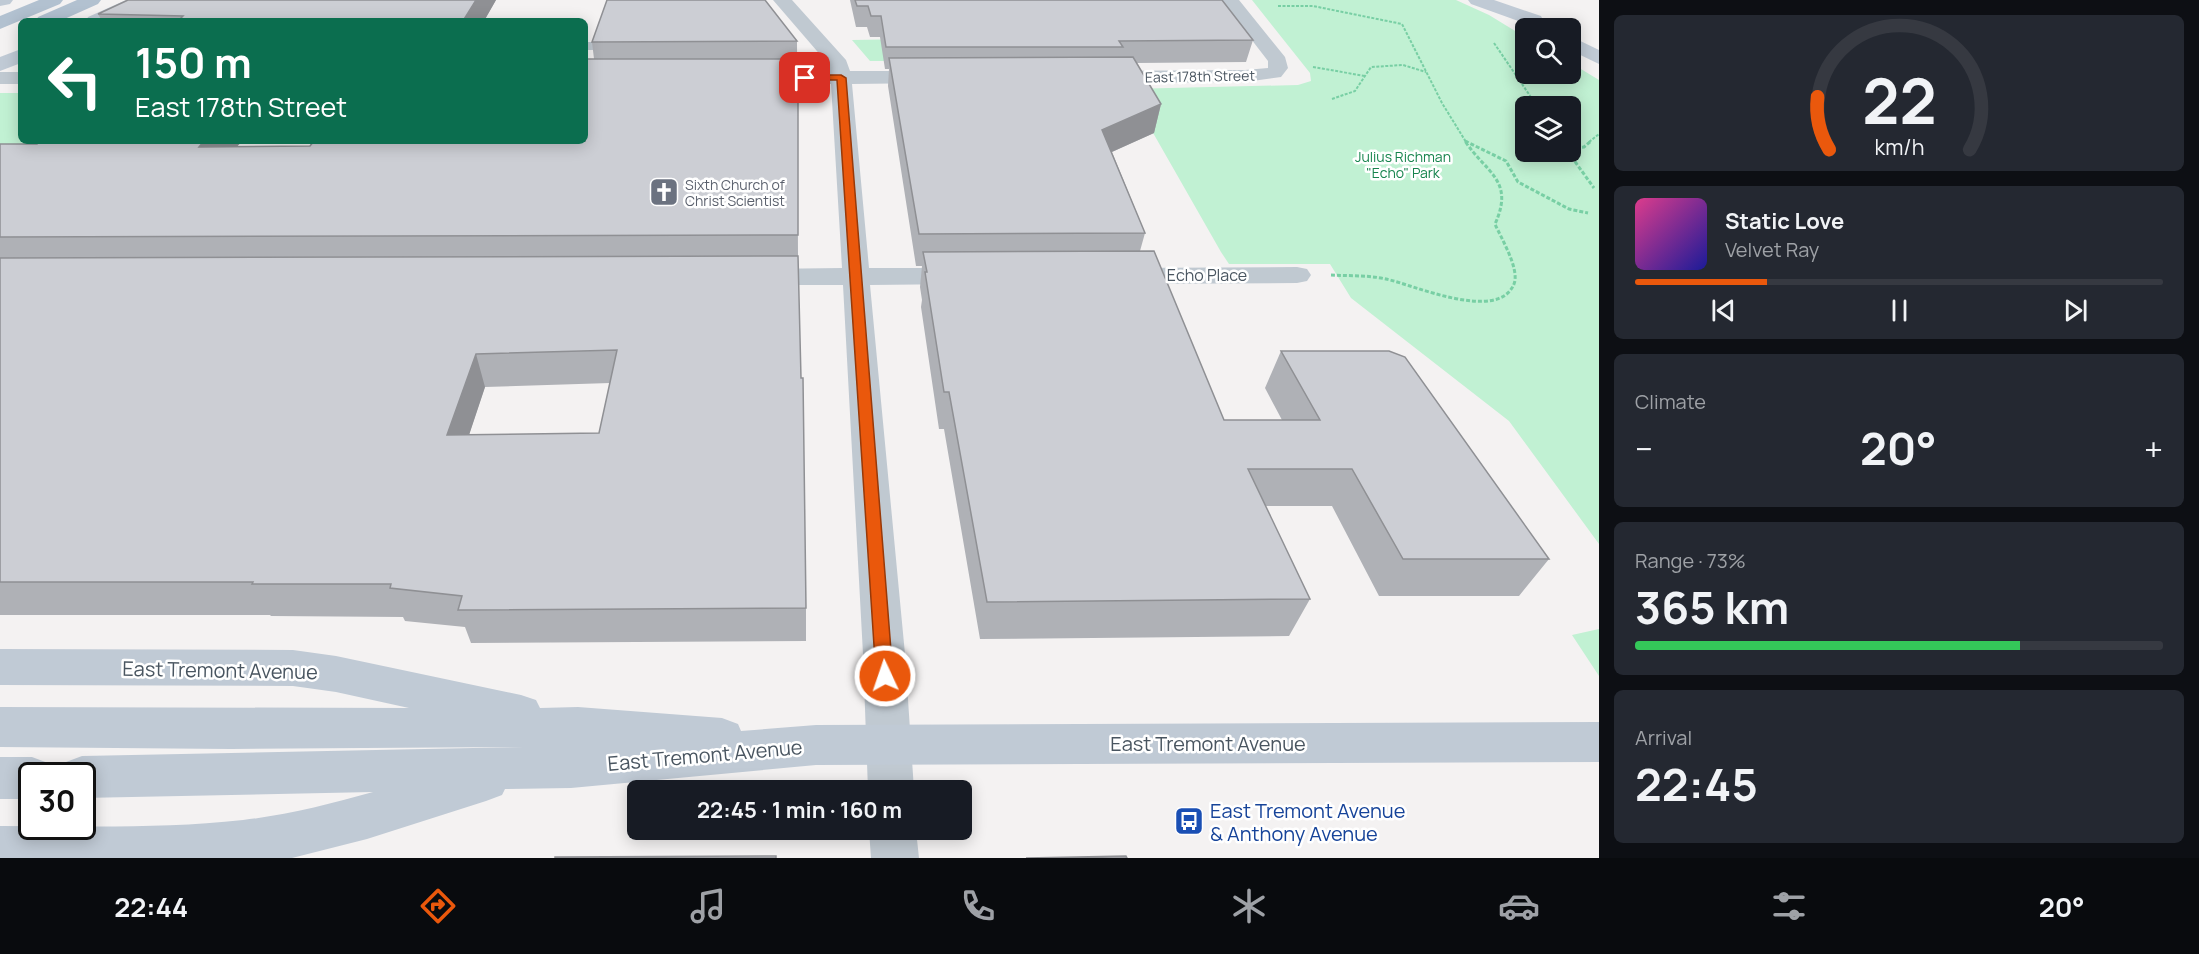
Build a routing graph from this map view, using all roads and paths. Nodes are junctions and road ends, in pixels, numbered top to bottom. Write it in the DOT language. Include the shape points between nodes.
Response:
graph roads {
  1 [pos="54,0"];
  2 [pos="92,0"];
  3 [pos="140,0"];
  4 [pos="782,0"];
  5 [pos="1230,0"];
  6 [pos="1307,0"];
  7 [pos="1477,0"];
  8 [pos="1504,0"];
  9 [pos="1272,6"];
  10 [pos="1312,6"];
  11 [pos="52,18"];
  12 [pos="101,18"];
  13 [pos="1525,18"];
  14 [pos="1532,18"];
  15 [pos="0,23"];
  16 [pos="18,33"];
  17 [pos="0,41"];
  18 [pos="1493,41"];
  19 [pos="18,56"];
  20 [pos="0,65"];
  21 [pos="1311,66"];
  22 [pos="1426,72"];
  23 [pos="1365,76"];
  24 [pos="955,77"];
  25 [pos="1084,77"];
  26 [pos="0,78"];
  27 [pos="18,78"];
  28 [pos="735,78"];
  29 [pos="841,78"];
  30 [pos="1531,96"];
  31 [pos="1332,99"];
  32 [pos="1599,134"];
  33 [pos="1464,141"];
  34 [pos="1581,148"];
  35 [pos="1577,162"];
  36 [pos="1594,188"];
  37 [pos="1588,213"];
  38 [pos="1297,275"];
  39 [pos="857,276"];
  40 [pos="994,276"];
  41 [pos="1099,276"];
  42 [pos="1349,276"];
  43 [pos="728,277"];
  44 [pos="0,667"];
  45 [pos="0,726"];
  46 [pos="578,727"];
  47 [pos="887,743"];
  48 [pos="816,745"];
  49 [pos="1595,747"];
  50 [pos="522,769"];
  51 [pos="96,777"];
  52 [pos="0,778"];
  53 [pos="18,778"];
  54 [pos="890,780"];
  55 [pos="894,840"];
  56 [pos="0,850"];
  57 [pos="895,858"];
  1 -- 15 [label="main road"];
  2 -- 11 [label="main road"];
  3 -- 12 [label="main road"];
  4 -- 29 [label="street" via="839,64"];
  5 -- 25 [label="street, East 178th Street" via="1278,61 1274,73"];
  6 -- 10 [label="path"];
  7 -- 13 [label="main road"];
  8 -- 14 [label="main road"];
  9 -- 10 [label="path"];
  10 -- 22 [label="path" via="1402,24"];
  16 -- 17 [label="main road"];
  18 -- 30 [label="path"];
  19 -- 20 [label="main road"];
  21 -- 23 [label="path"];
  22 -- 23 [label="path" via="1403,65 1384,65 1371,67"];
  22 -- 33 [label="path"];
  23 -- 31 [label="path" via="1359,90"];
  24 -- 29 [label="street"];
  26 -- 27 [label="street"];
  28 -- 29 [label="street"];
  29 -- 39 [label="street"];
  32 -- 34 [label="path"];
  33 -- 37 [label="path" via="1506,160 1518,182 1569,209"];
  33 -- 42 [label="path" via="1498,182 1503,194 1495,224 1515,272 1508,293 1481,301 1459,300 1388,279"];
  35 -- 36 [label="path"];
  38 -- 41 [label="street, Echo Place"];
  39 -- 40 [label="street"];
  39 -- 43 [label="street"];
  39 -- 47 [label="street"];
  44 -- 46 [label="main road, East Tremont Avenue" via="292,668 346,676"];
  45 -- 46 [label="main road, East Tremont Avenue"];
  46 -- 48 [label="main road, East Tremont Avenue"];
  47 -- 48 [label="main road, East Tremont Avenue"];
  47 -- 49 [label="main road, East Tremont Avenue"];
  47 -- 54 [label="street"];
  48 -- 50 [label="main road, East Tremont Avenue"];
  50 -- 51 [label="main road, East Tremont Avenue"];
  50 -- 56 [label="main road, East Tremont Avenue" via="394,809 248,842 177,849"];
  52 -- 53 [label="main road"];
  55 -- 57 [label="street"];
}
